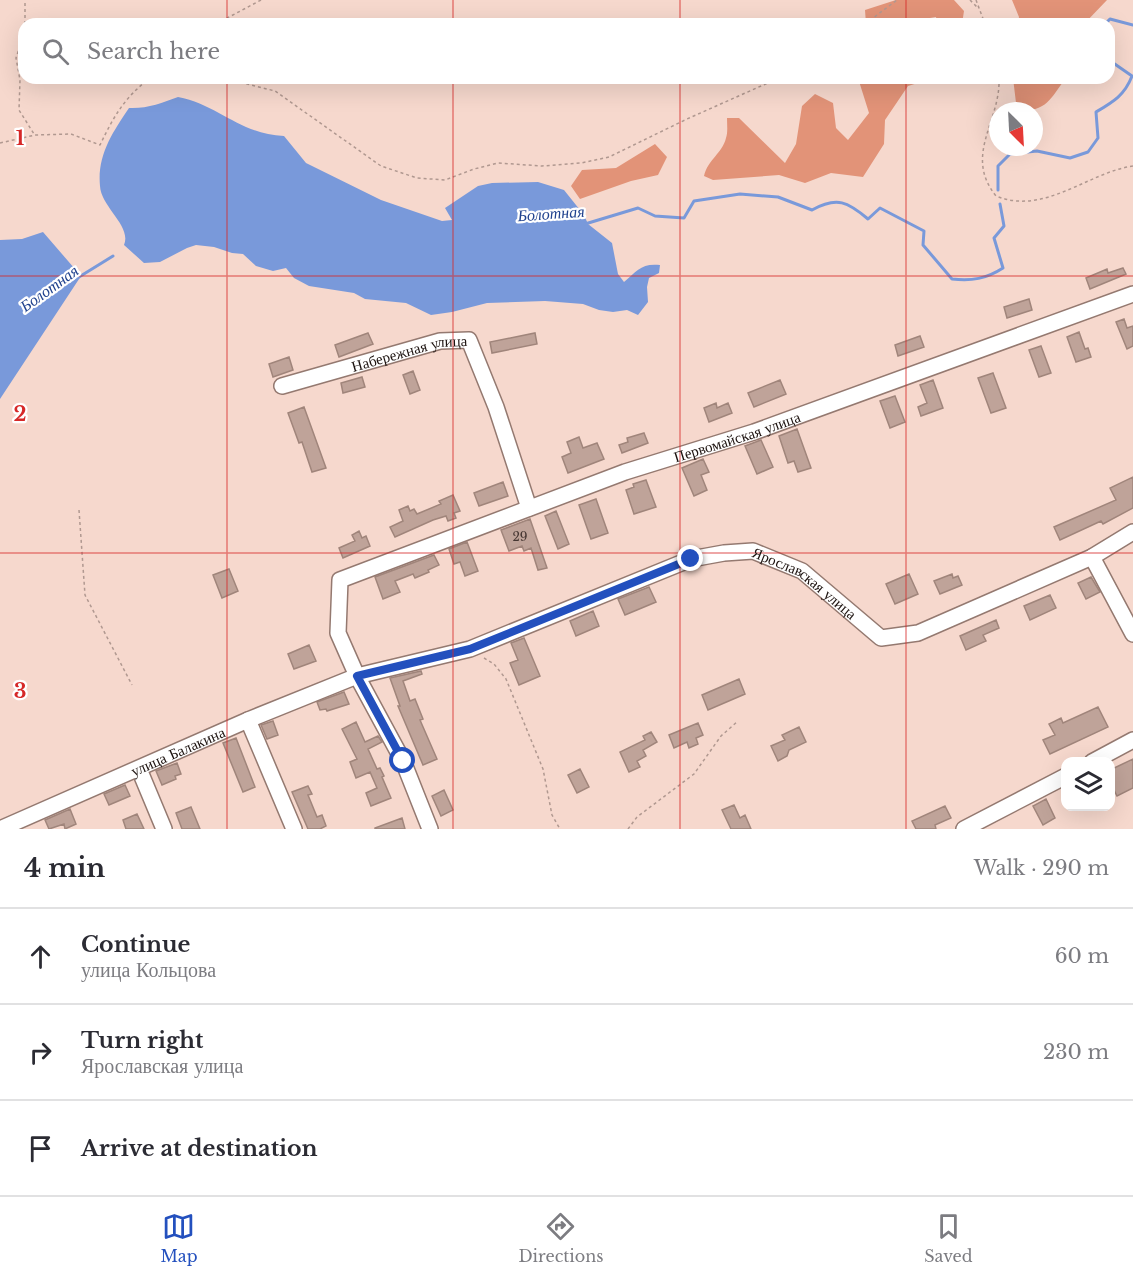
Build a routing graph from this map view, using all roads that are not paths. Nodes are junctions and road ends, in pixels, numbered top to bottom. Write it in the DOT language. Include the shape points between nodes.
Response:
graph roads {
  1 [pos="1133,294"];
  2 [pos="282,386"];
  3 [pos="529,508"];
  4 [pos="1133,532"];
  5 [pos="1092,557"];
  6 [pos="1133,634"];
  7 [pos="357,676"];
  8 [pos="248,720"];
  9 [pos="1133,740"];
  10 [pos="1101,757"];
  11 [pos="139,769"];
  12 [pos="1061,778"];
  13 [pos="30,823"];
  14 [pos="0,829"];
  15 [pos="164,829"];
  16 [pos="294,829"];
  17 [pos="430,829"];
  18 [pos="964,829"];
  1 -- 3 [label="street, Первомайская улица" via="754,432 625,472"];
  2 -- 3 [label="street, Набережная улица" via="441,341 469,340"];
  3 -- 7 [label="street, Первомайская улица" via="340,580 338,633"];
  4 -- 5 [label="street, Ярославская улица"];
  5 -- 6 [label="street"];
  5 -- 7 [label="street, Ярославская улица" via="918,633 881,639 802,571 753,550 724,553 691,559 470,649"];
  7 -- 8 [label="street, улица Балакина"];
  7 -- 17 [label="street" via="403,761"];
  8 -- 11 [label="street, улица Балакина"];
  8 -- 16 [label="street"];
  9 -- 10 [label="street"];
  11 -- 13 [label="street, улица Балакина"];
  11 -- 15 [label="street"];
  12 -- 18 [label="street"];
  13 -- 14 [label="street, улица Балакина"];
}
